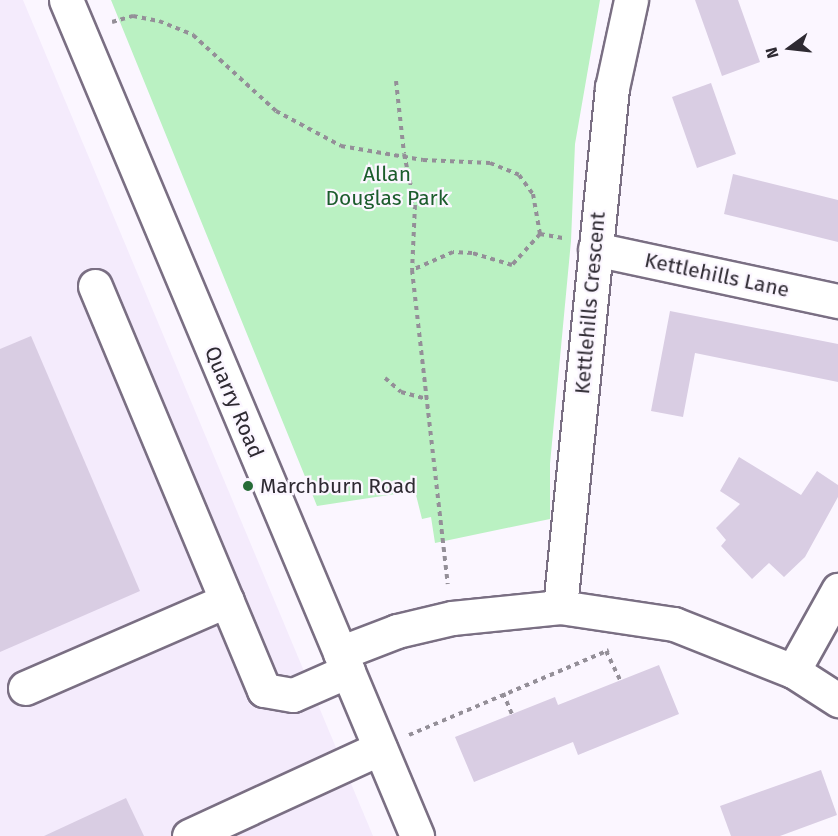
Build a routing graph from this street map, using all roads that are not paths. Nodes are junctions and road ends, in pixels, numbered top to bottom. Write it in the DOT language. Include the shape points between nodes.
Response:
graph roads {
  1 [pos="66,0"];
  2 [pos="632,0"];
  3 [pos="595,249"];
  4 [pos="95,286"];
  5 [pos="838,301"];
  6 [pos="838,590"];
  7 [pos="226,600"];
  8 [pos="560,608"];
  9 [pos="344,662"];
  10 [pos="793,671"];
  11 [pos="25,688"];
  12 [pos="838,700"];
  13 [pos="380,748"];
  14 [pos="189,836"];
  15 [pos="417,836"];
  1 -- 9 [label="street, Quarry Road"];
  2 -- 3 [label="street, Kettlehills Crescent" via="612,88"];
  3 -- 5 [label="street, Kettlehills Lane"];
  3 -- 8 [label="street, Kettlehills Crescent"];
  4 -- 7 [label="street"];
  6 -- 10 [label="street"];
  7 -- 9 [label="street" via="264,690 292,695"];
  7 -- 11 [label="street"];
  8 -- 9 [label="street" via="452,618 398,631"];
  8 -- 10 [label="street" via="674,624"];
  9 -- 13 [label="street, Quarry Road"];
  10 -- 12 [label="street"];
  13 -- 14 [label="street"];
  13 -- 15 [label="street, Quarry Road"];
}
